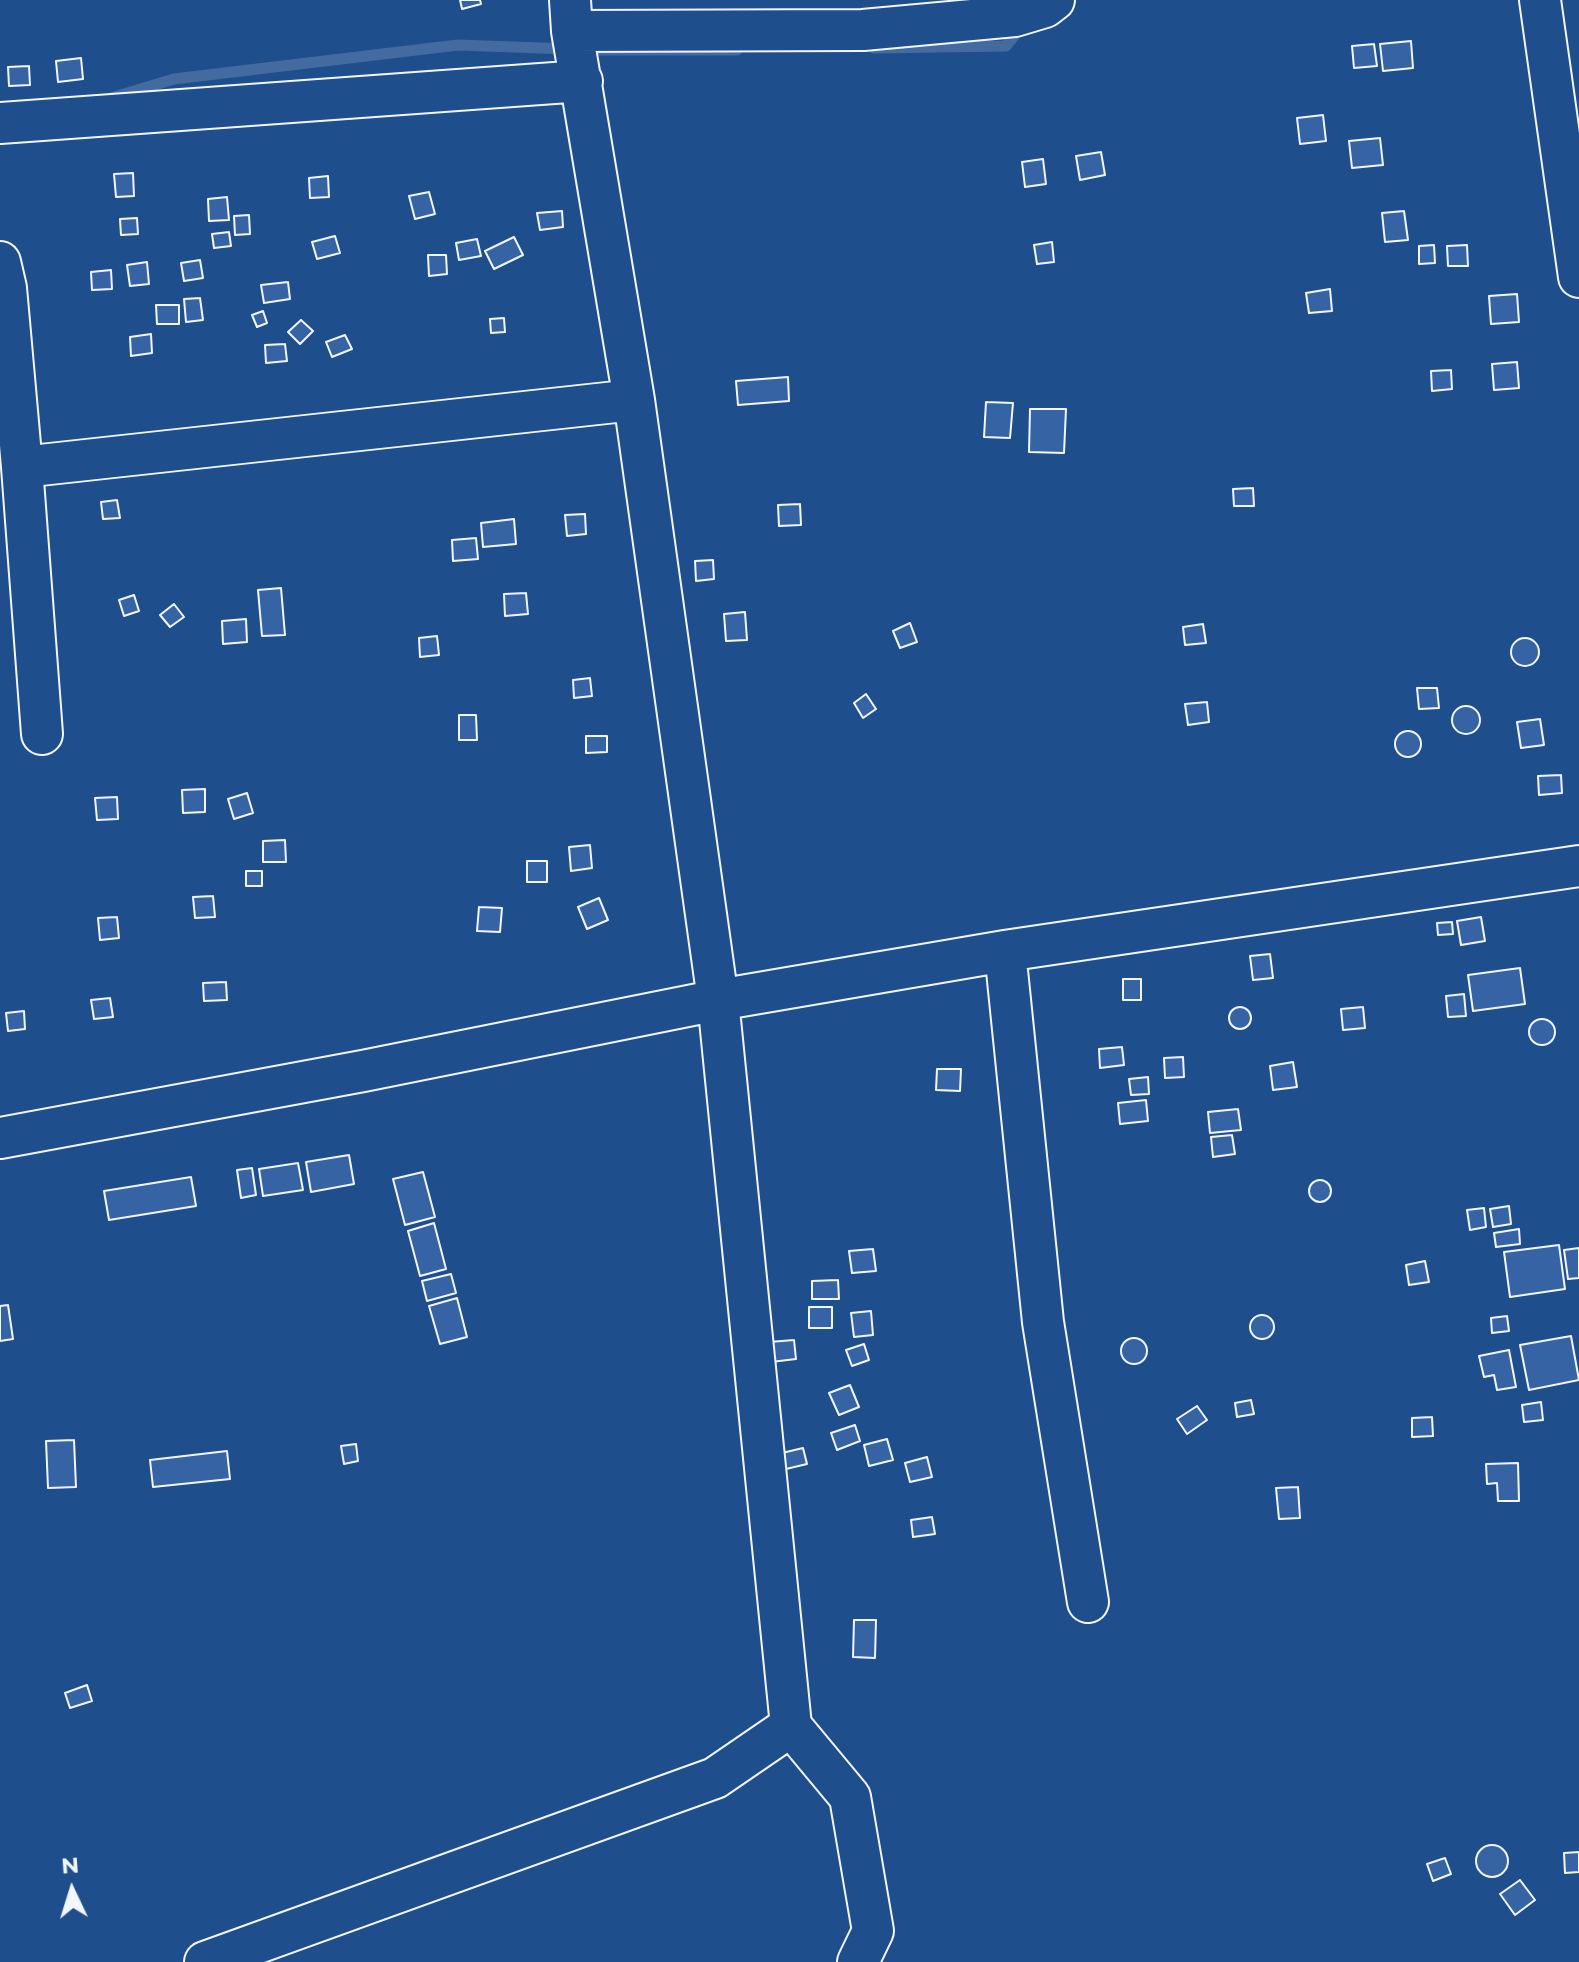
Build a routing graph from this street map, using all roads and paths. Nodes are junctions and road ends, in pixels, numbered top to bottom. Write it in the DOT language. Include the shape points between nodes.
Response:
graph roads {
  1 [pos="1054,0"];
  2 [pos="1540,0"];
  3 [pos="571,15"];
  4 [pos="582,81"];
  5 [pos="1568,112"];
  6 [pos="0,123"];
  7 [pos="0,262"];
  8 [pos="1579,277"];
  9 [pos="634,400"];
  10 [pos="22,467"];
  11 [pos="42,734"];
  12 [pos="1579,866"];
  13 [pos="1005,951"];
  14 [pos="718,1000"];
  15 [pos="0,1138"];
  16 [pos="1088,1602"];
  17 [pos="791,1726"];
  18 [pos="205,1962"];
  19 [pos="858,1962"];
  1 -- 3 [label="street" via="1015,16 863,30"];
  2 -- 5 [label="street"];
  3 -- 4 [label="street"];
  4 -- 6 [label="street"];
  4 -- 9 [label="street"];
  5 -- 8 [label="street"];
  7 -- 10 [label="street"];
  9 -- 10 [label="street"];
  9 -- 14 [label="street"];
  10 -- 11 [label="street"];
  12 -- 13 [label="street"];
  13 -- 14 [label="street"];
  13 -- 16 [label="street" via="1043,1322"];
  14 -- 15 [label="street"];
  14 -- 17 [label="street"];
  17 -- 18 [label="street" via="715,1778"];
  17 -- 19 [label="street" via="850,1797 873,1931"];
}
